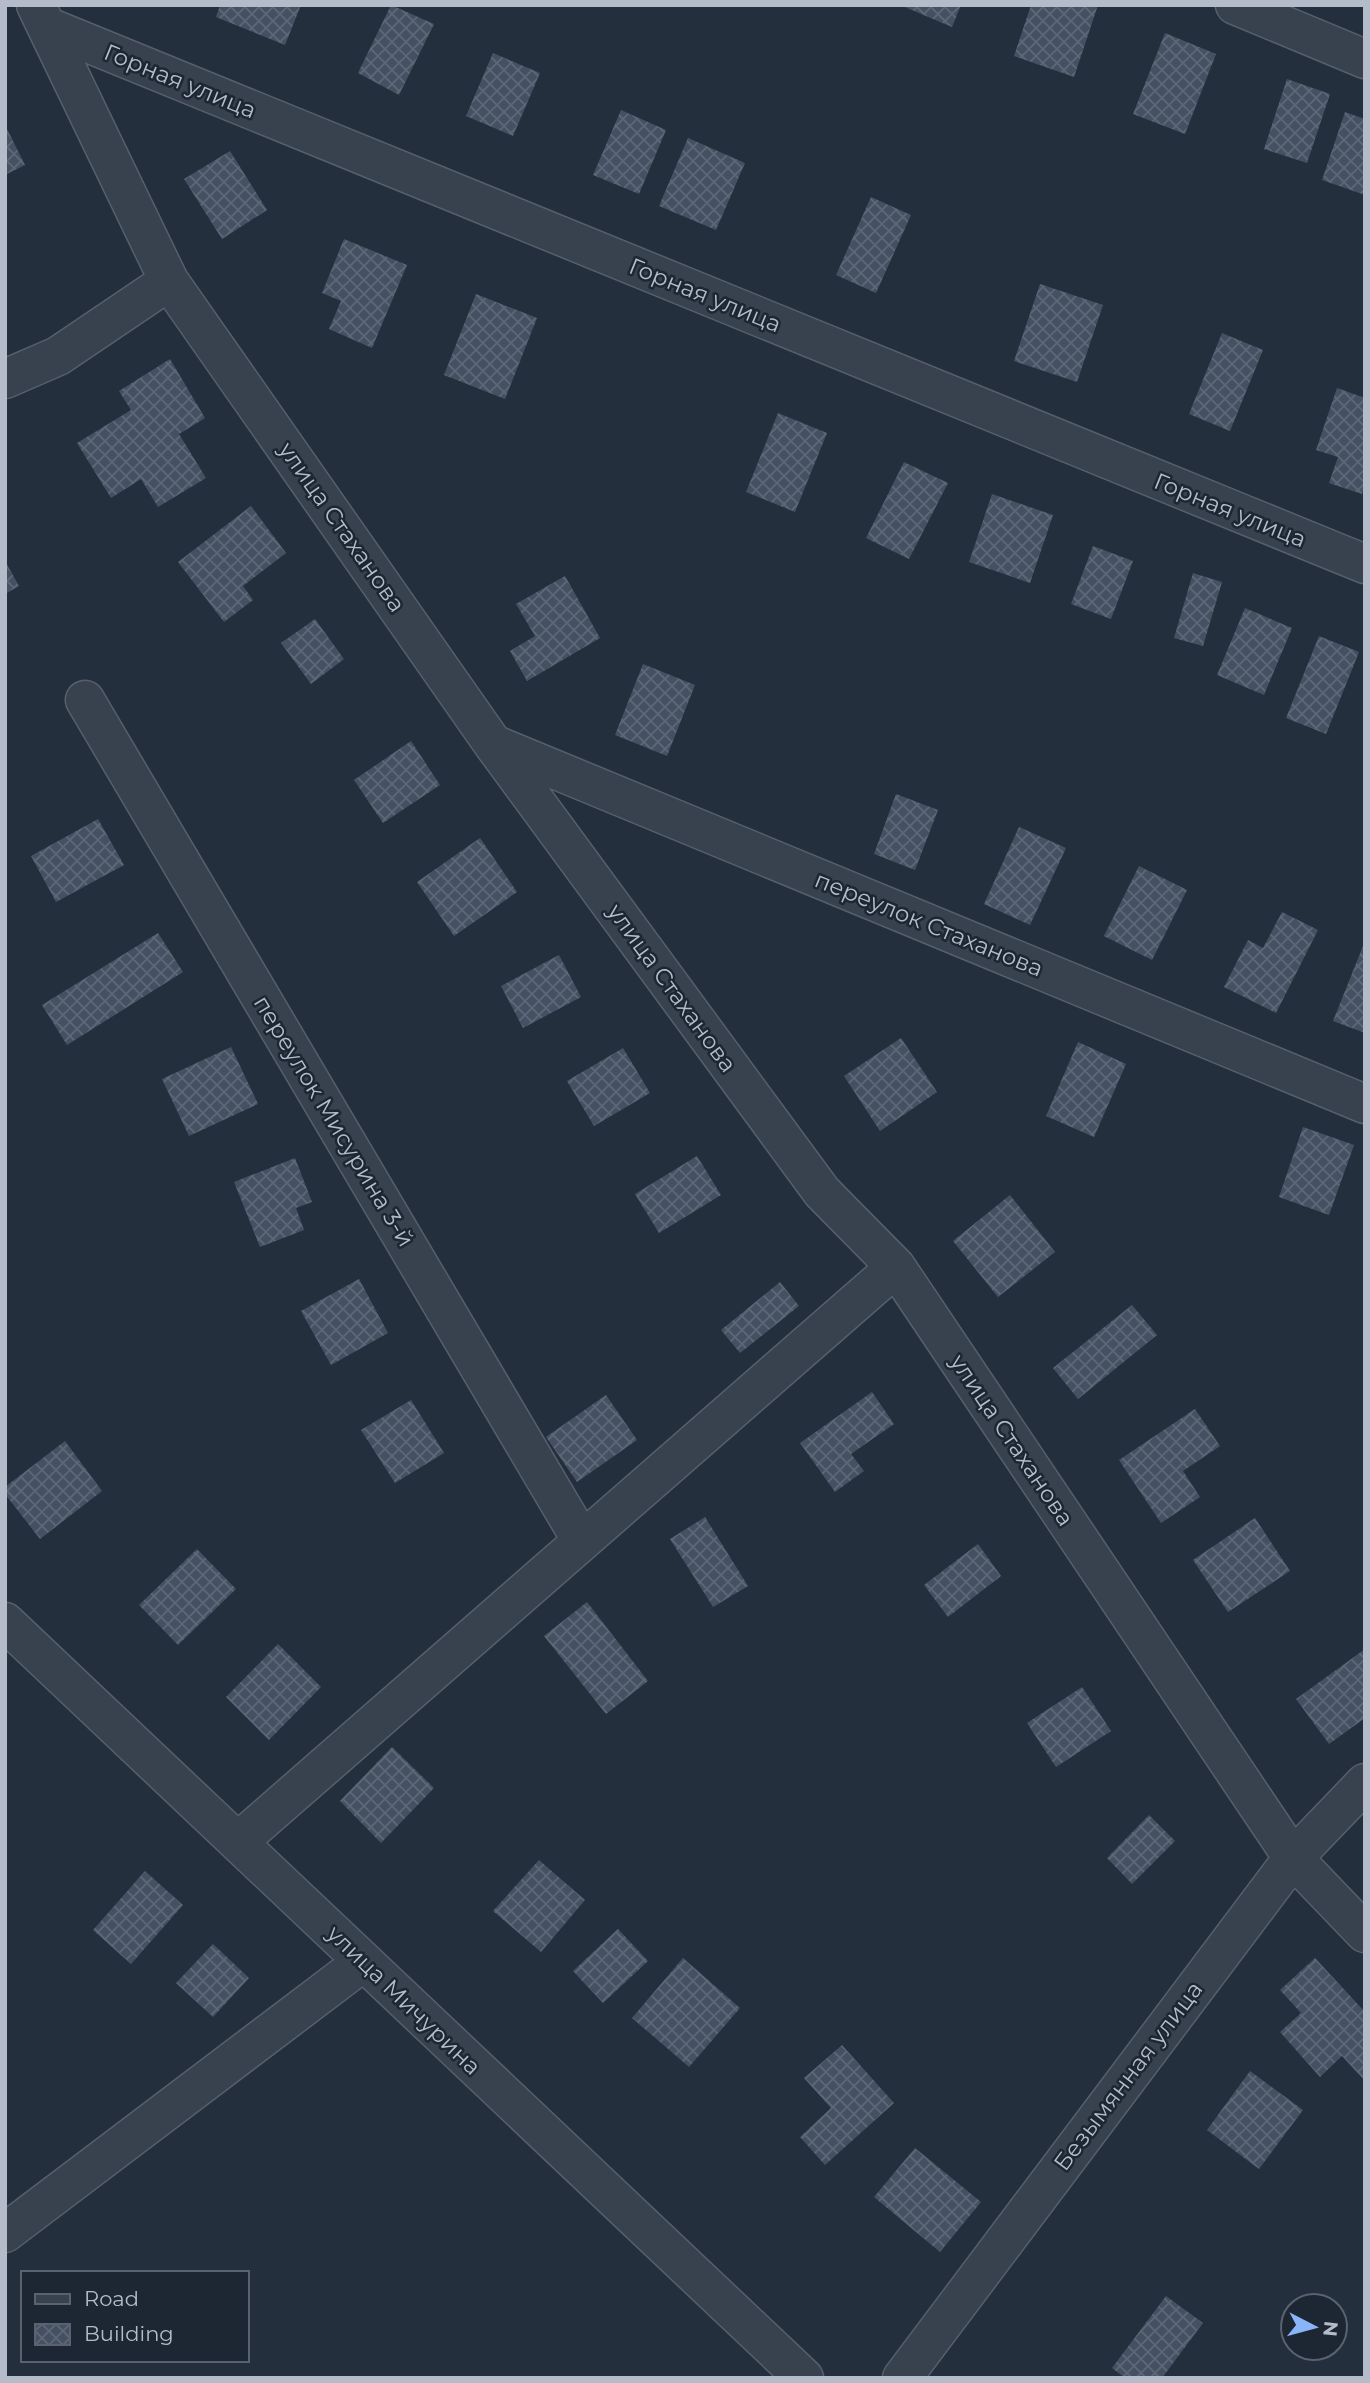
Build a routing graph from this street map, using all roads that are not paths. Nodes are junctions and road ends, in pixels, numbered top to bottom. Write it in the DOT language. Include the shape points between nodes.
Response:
graph roads {
  1 [pos="1236,5"];
  2 [pos="41,16"];
  3 [pos="1365,59"];
  4 [pos="169,281"];
  5 [pos="5,379"];
  6 [pos="1365,565"];
  7 [pos="85,700"];
  8 [pos="493,744"];
  9 [pos="1365,1104"];
  10 [pos="896,1267"];
  11 [pos="582,1541"];
  12 [pos="5,1622"];
  13 [pos="1365,1783"];
  14 [pos="239,1841"];
  15 [pos="1293,1858"];
  16 [pos="1365,1933"];
  17 [pos="363,1962"];
  18 [pos="5,2233"];
  19 [pos="803,2377"];
  20 [pos="902,2378"];
  1 -- 3 [label="street"];
  2 -- 4 [label="street, улица Стаханова"];
  2 -- 6 [label="street, Горная улица"];
  4 -- 5 [label="street" via="58,356"];
  4 -- 8 [label="street, улица Стаханова"];
  7 -- 11 [label="street, переулок Мисурина 3-й"];
  8 -- 9 [label="street, переулок Стаханова"];
  8 -- 10 [label="street, улица Стаханова" via="822,1192"];
  10 -- 11 [label="street"];
  10 -- 15 [label="street, улица Стаханова"];
  11 -- 14 [label="street"];
  12 -- 14 [label="street, улица Мичурина"];
  13 -- 15 [label="street, Безымянная улица"];
  14 -- 17 [label="street, улица Мичурина"];
  15 -- 16 [label="street, улица Стаханова"];
  15 -- 20 [label="street, Безымянная улица"];
  17 -- 18 [label="street"];
  17 -- 19 [label="street, улица Мичурина"];
}
